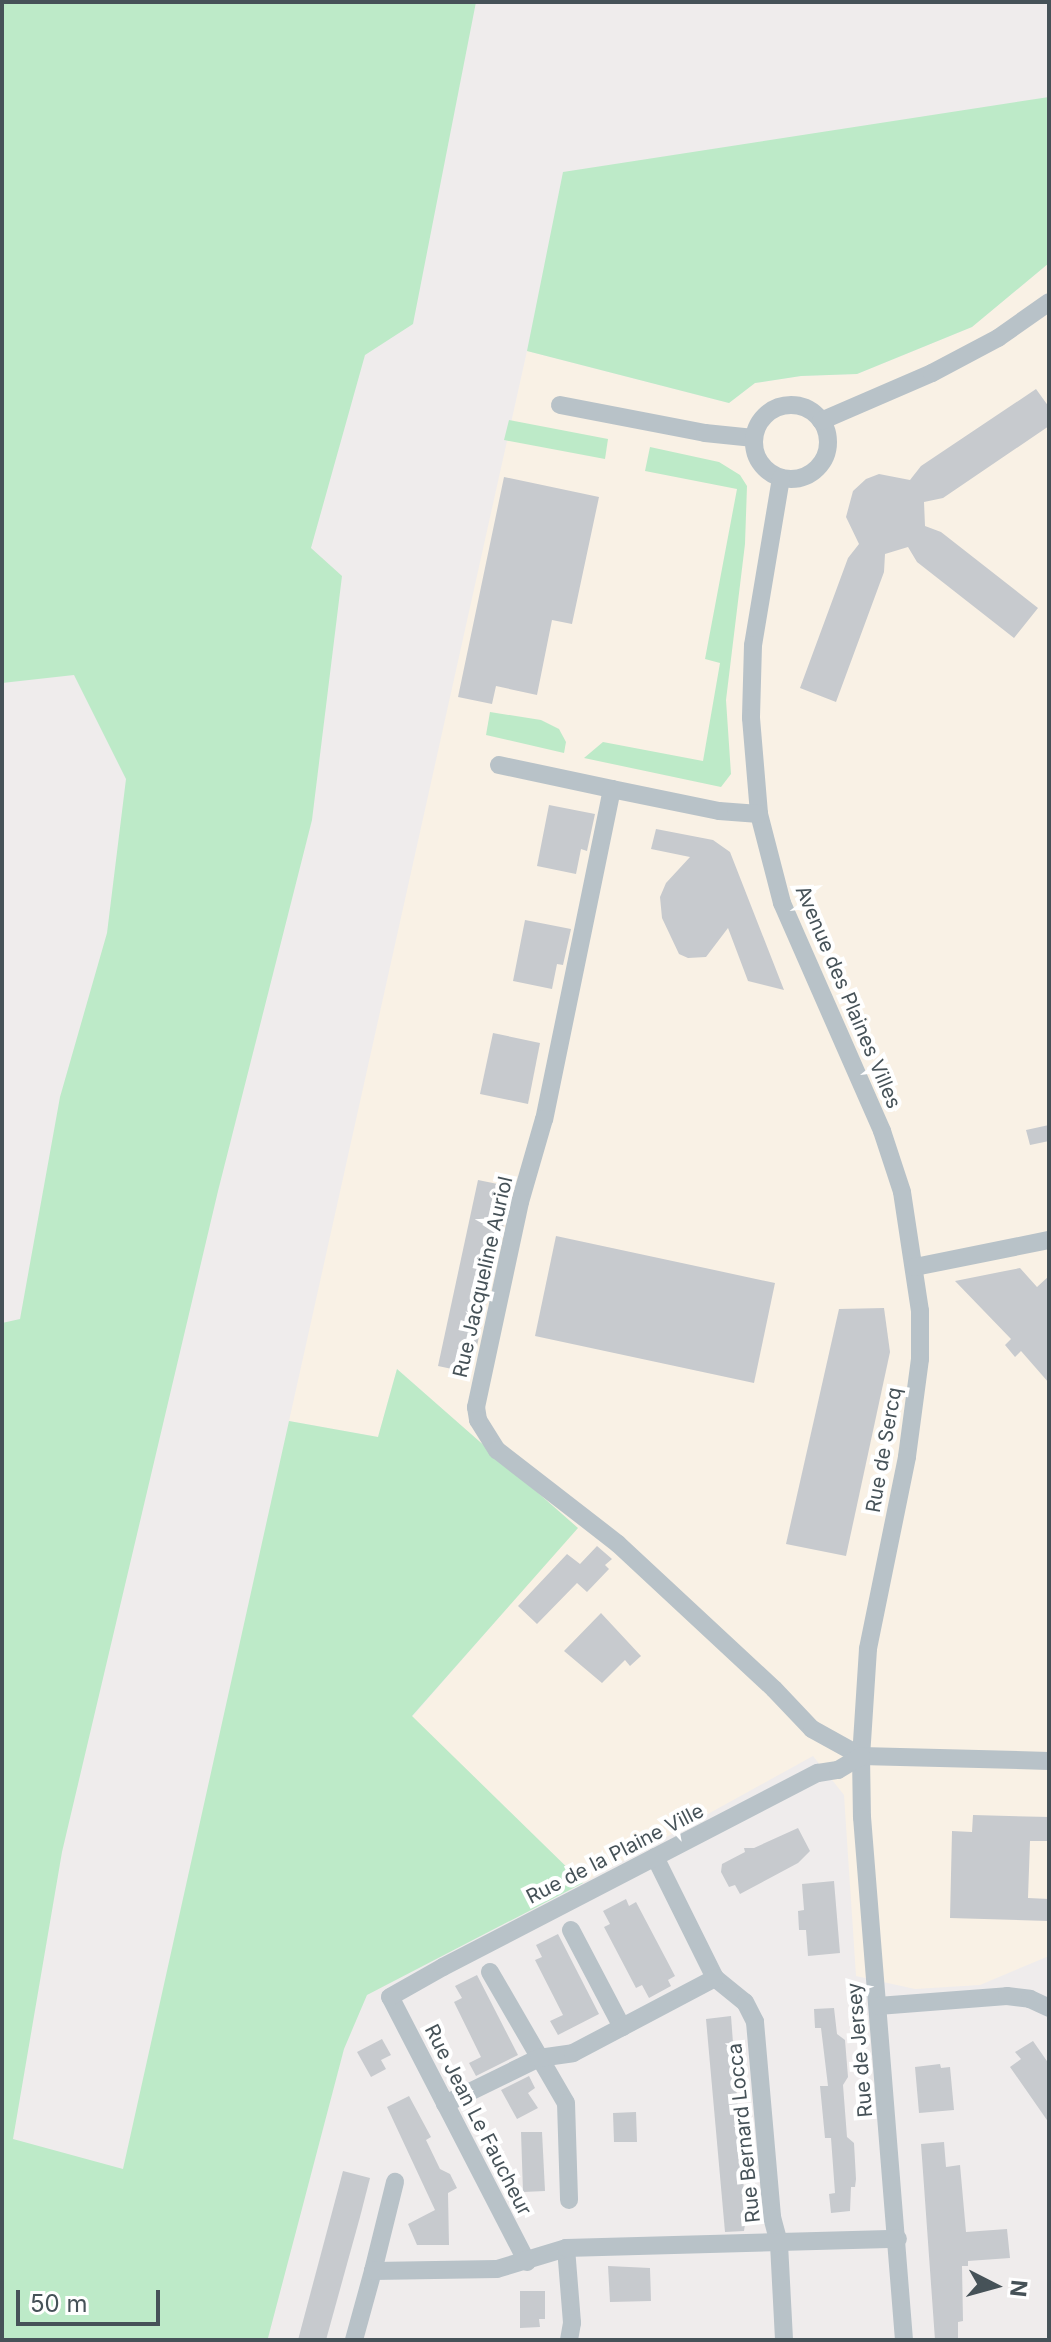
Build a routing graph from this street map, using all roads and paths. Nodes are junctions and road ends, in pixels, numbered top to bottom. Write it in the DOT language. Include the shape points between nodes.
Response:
graph roads {
  1 [pos="1049,302"];
  2 [pos="560,405"];
  3 [pos="821,421"];
  4 [pos="754,438"];
  5 [pos="781,478"];
  6 [pos="499,765"];
  7 [pos="612,789"];
  8 [pos="759,814"];
  9 [pos="889,1152"];
  10 [pos="1049,1240"];
  11 [pos="915,1267"];
  12 [pos="861,1756"];
  13 [pos="1049,1761"];
  14 [pos="655,1857"];
  15 [pos="571,1930"];
  16 [pos="490,1972"];
  17 [pos="715,1978"];
  18 [pos="390,1997"];
  19 [pos="878,2006"];
  20 [pos="1049,2008"];
  21 [pos="622,2027"];
  22 [pos="539,2058"];
  23 [pos="445,2104"];
  24 [pos="395,2182"];
  25 [pos="569,2200"];
  26 [pos="898,2239"];
  27 [pos="779,2244"];
  28 [pos="566,2248"];
  29 [pos="527,2262"];
  30 [pos="373,2271"];
  31 [pos="354,2340"];
  32 [pos="569,2340"];
  33 [pos="784,2340"];
  34 [pos="904,2340"];
  1 -- 3 [label="street" via="958,359"];
  2 -- 4 [label="street"];
  3 -- 4 [label="street" via="813,412 788,405 765,415"];
  3 -- 5 [label="street" via="827,446 817,468 794,479"];
  4 -- 5 [label="street" via="763,467"];
  5 -- 8 [label="street, Avenue des Plaines Villes" via="753,645 751,732"];
  6 -- 7 [label="street"];
  7 -- 8 [label="street"];
  7 -- 12 [label="street, Rue Jacqueline Auriol" via="544,1119 520,1202 476,1407 478,1420 497,1450 618,1544 812,1729"];
  8 -- 9 [label="street, Avenue des Plaines Villes" via="782,903"];
  9 -- 11 [label="street, Rue de Sercq"];
  10 -- 11 [label="street"];
  11 -- 12 [label="street, Rue de Sercq" via="920,1311 916,1398 872,1622"];
  12 -- 13 [label="street"];
  12 -- 14 [label="street, Rue de la Plaine Ville"];
  12 -- 19 [label="street, Rue de Jersey"];
  14 -- 17 [label="street, Rue Bernard Locca"];
  14 -- 18 [label="street, Rue de la Plaine Ville"];
  15 -- 21 [label="street"];
  16 -- 22 [label="street"];
  17 -- 21 [label="street"];
  17 -- 27 [label="street, Rue Bernard Locca" via="745,2002 755,2022 772,2217"];
  18 -- 23 [label="street, Rue Jean Le Faucheur"];
  19 -- 20 [label="street" via="1007,1996"];
  19 -- 26 [label="street, Rue de Jersey"];
  21 -- 22 [label="street" via="573,2053"];
  22 -- 23 [label="street"];
  22 -- 25 [label="street" via="566,2103"];
  23 -- 29 [label="street, Rue Jean Le Faucheur"];
  24 -- 30 [label="street"];
  26 -- 27 [label="street"];
  26 -- 34 [label="street, Rue de Jersey"];
  27 -- 28 [label="street"];
  27 -- 33 [label="street, Rue Bernard Locca"];
  28 -- 29 [label="street"];
  28 -- 32 [label="street"];
  29 -- 30 [label="street" via="497,2269"];
  30 -- 31 [label="street"];
}
